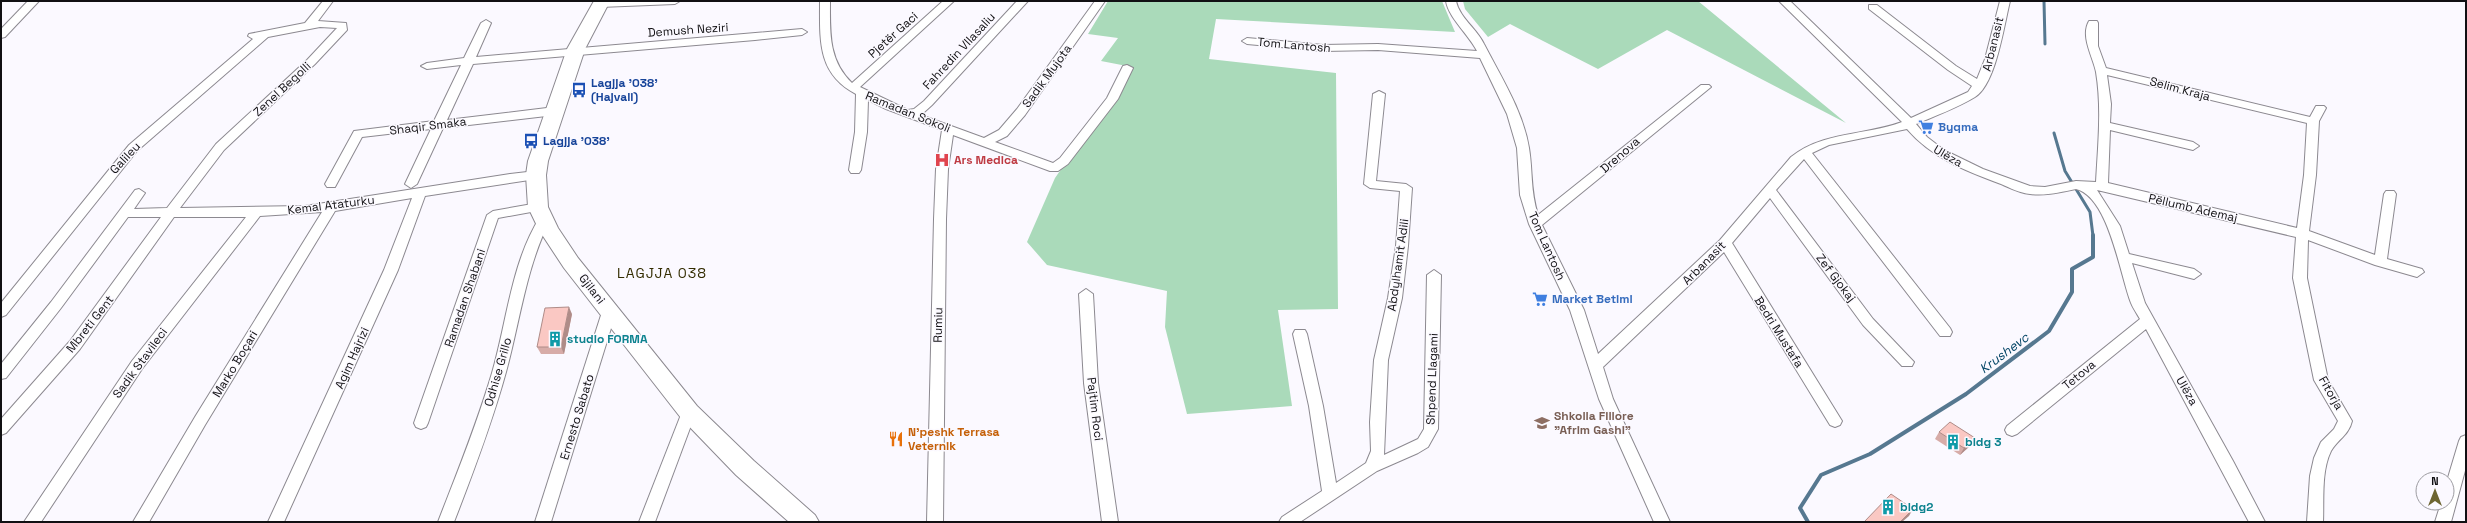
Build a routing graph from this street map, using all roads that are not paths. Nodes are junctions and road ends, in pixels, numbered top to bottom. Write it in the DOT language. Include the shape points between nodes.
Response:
graph roads {
  1 [pos="34,1"];
  2 [pos="328,1"];
  3 [pos="675,1"];
  4 [pos="825,1"];
  5 [pos="949,1"];
  6 [pos="1024,1"];
  7 [pos="1100,1"];
  8 [pos="1451,1"];
  9 [pos="1784,1"];
  10 [pos="2004,1"];
  11 [pos="601,2"];
  12 [pos="1873,7"];
  13 [pos="486,23"];
  14 [pos="2093,23"];
  15 [pos="308,26"];
  16 [pos="802,32"];
  17 [pos="1,35"];
  18 [pos="259,35"];
  19 [pos="1247,41"];
  20 [pos="576,49"];
  21 [pos="1484,55"];
  22 [pos="469,60"];
  23 [pos="427,66"];
  24 [pos="1127,68"];
  25 [pos="2101,70"];
  26 [pos="1979,85"];
  27 [pos="1705,87"];
  28 [pos="858,91"];
  29 [pos="1379,94"];
  30 [pos="2320,108"];
  31 [pos="555,111"];
  32 [pos="909,113"];
  33 [pos="2313,122"];
  34 [pos="1909,123"];
  35 [pos="440,124"];
  36 [pos="2104,125"];
  37 [pos="948,128"];
  38 [pos="985,142"];
  39 [pos="2193,146"];
  40 [pos="1805,152"];
  41 [pos="856,170"];
  42 [pos="536,175"];
  43 [pos="331,184"];
  44 [pos="2076,186"];
  45 [pos="2102,186"];
  46 [pos="416,188"];
  47 [pos="1770,190"];
  48 [pos="139,193"];
  49 [pos="2390,194"];
  50 [pos="332,207"];
  51 [pos="257,211"];
  52 [pos="171,212"];
  53 [pos="125,213"];
  54 [pos="541,214"];
  55 [pos="1535,224"];
  56 [pos="2303,234"];
  57 [pos="1725,243"];
  58 [pos="2125,257"];
  59 [pos="2380,262"];
  60 [pos="2417,272"];
  61 [pos="2194,274"];
  62 [pos="1434,275"];
  63 [pos="1086,294"];
  64 [pos="1,312"];
  65 [pos="610,312"];
  66 [pos="2148,320"];
  67 [pos="1945,332"];
  68 [pos="1300,334"];
  69 [pos="1907,362"];
  70 [pos="1595,366"];
  71 [pos="1,374"];
  72 [pos="689,412"];
  73 [pos="1835,420"];
  74 [pos="421,424"];
  75 [pos="1,429"];
  76 [pos="2012,430"];
  77 [pos="2466,441"];
  78 [pos="1372,467"];
  79 [pos="1330,494"];
  80 [pos="32,522"];
  81 [pos="141,522"];
  82 [pos="276,522"];
  83 [pos="446,522"];
  84 [pos="543,522"];
  85 [pos="647,522"];
  86 [pos="806,522"];
  87 [pos="935,522"];
  88 [pos="1110,522"];
  89 [pos="1287,522"];
  90 [pos="1662,522"];
  91 [pos="2257,522"];
  92 [pos="2315,522"];
  93 [pos="2443,522"];
  1 -- 17 [label="street"];
  2 -- 15 [label="street"];
  3 -- 11 [label="street"];
  4 -- 28 [label="street, Ramadan Sokoli" via="825,43 828,55 839,75"];
  5 -- 28 [label="street, Pjetër Gaci"];
  6 -- 32 [label="street, Fahredin Vllasaliu" via="928,103 917,112"];
  7 -- 38 [label="street, Sadik Mujota" via="1021,112 1003,133"];
  8 -- 21 [label="street, Tom Lantosh" via="1452,8 1476,38"];
  9 -- 34 [label="street, Ulëza" via="1892,103"];
  10 -- 26 [label="street, Arbanasit" via="1991,59"];
  11 -- 20 [label="main road, Gjilani"];
  12 -- 26 [label="street, Arbanasit" via="1952,68"];
  13 -- 22 [label="street, Agim Hajrizi"];
  14 -- 25 [label="street" via="2093,46"];
  15 -- 18 [label="street, Zenel Begolli"];
  15 -- 52 [label="street, Zenel Begolli" via="336,24 342,26 342,30 220,147"];
  16 -- 20 [label="street, Demush Neziri" via="700,43"];
  18 -- 64 [label="street, Galileu" via="133,148"];
  19 -- 21 [label="street, Tom Lantosh" via="1323,48 1378,47"];
  20 -- 22 [label="street, Demush Neziri"];
  20 -- 31 [label="main road, Gjilani"];
  21 -- 55 [label="street, Tom Lantosh" via="1508,102 1519,132 1525,165 1526,195"];
  22 -- 23 [label="street, Demush Neziri"];
  22 -- 35 [label="street, Agim Hajrizi"];
  24 -- 38 [label="street, Ramadan Sokoli" via="1112,98 1064,161 1054,168"];
  25 -- 33 [label="street, Selim Kraja"];
  25 -- 36 [label="street" via="2105,104"];
  26 -- 34 [label="street, Arbanasit" via="1963,99"];
  27 -- 55 [label="street, Drenova"];
  28 -- 32 [label="street, Ramadan Sokoli" via="890,107"];
  28 -- 41 [label="street" via="861,132"];
  29 -- 78 [label="street, Abdylhamit Adili" via="1370,184 1406,188 1398,276 1381,367 1377,415 1378,451"];
  30 -- 33 [label="street, Fitorja"];
  31 -- 35 [label="street, Shaqir Smaka"];
  31 -- 42 [label="main road, Gjilani" via="538,161"];
  32 -- 37 [label="street, Ramadan Sokoli"];
  33 -- 56 [label="street, Fitorja"];
  34 -- 40 [label="street, Arbanasit" via="1897,128 1832,140"];
  34 -- 44 [label="street, Ulëza" via="1923,140 1940,153 1994,178 2037,191"];
  35 -- 43 [label="street, Shaqir Smaka" via="358,134"];
  35 -- 46 [label="street, Agim Hajrizi"];
  36 -- 39 [label="street"];
  36 -- 45 [label="street"];
  37 -- 38 [label="street, Ramadan Sokoli"];
  37 -- 87 [label="street, Rumiu" via="942,169 940,219"];
  40 -- 47 [label="street, Arbanasit"];
  40 -- 67 [label="street"];
  42 -- 46 [label="street, Kemal Ataturku"];
  42 -- 54 [label="main road, Gjilani"];
  44 -- 45 [label="street, Pëllumb Ademaj"];
  44 -- 58 [label="street, Ulëza" via="2096,196 2108,214"];
  45 -- 56 [label="street, Pëllumb Ademaj"];
  46 -- 50 [label="street, Kemal Ataturku"];
  46 -- 82 [label="street, Agim Hajrizi" via="390,270"];
  47 -- 57 [label="street, Arbanasit"];
  47 -- 69 [label="street, Zef Gjokaj" via="1865,317"];
  48 -- 53 [label="street"];
  49 -- 59 [label="street"];
  50 -- 51 [label="street, Kemal Ataturku"];
  50 -- 81 [label="street, Marko Boçari"];
  51 -- 52 [label="street, Kemal Ataturku"];
  51 -- 80 [label="street, Sadik Stavileci" via="138,365"];
  52 -- 53 [label="street, Kemal Ataturku"];
  52 -- 75 [label="street, Mbreti Gent" via="138,261 75,344"];
  53 -- 71 [label="street"];
  54 -- 65 [label="main road, Gjilani" via="571,263"];
  54 -- 74 [label="street, Ramadan Shabani" via="493,215"];
  54 -- 83 [label="street, Odhise Grillo" via="488,410"];
  55 -- 70 [label="street, Tom Lantosh" via="1577,310"];
  56 -- 59 [label="street"];
  56 -- 92 [label="street, Fitorja" via="2300,278 2319,372 2325,388 2345,420 2344,427 2324,450 2318,480"];
  57 -- 70 [label="street, Arbanasit"];
  57 -- 73 [label="street, Bedri Mustafa"];
  58 -- 61 [label="street"];
  58 -- 66 [label="street, Ulëza" via="2132,289"];
  59 -- 60 [label="street"];
  62 -- 78 [label="street, Shpend Llagami" via="1431,429 1423,443"];
  63 -- 88 [label="street, Pajtim Roci" via="1091,383"];
  65 -- 72 [label="main road, Gjilani"];
  65 -- 84 [label="street, Ernesto Sabato"];
  66 -- 76 [label="street, Tetova"];
  66 -- 91 [label="street, Ulëza"];
  68 -- 79 [label="street" via="1316,406"];
  70 -- 90 [label="street, Tom Lantosh" via="1614,418"];
  72 -- 85 [label="street"];
  72 -- 86 [label="main road, Gjilani" via="745,468"];
  77 -- 93 [label="street"];
  78 -- 79 [label="street, Shpend Llagami"];
  79 -- 89 [label="street, Shpend Llagami"];
}
